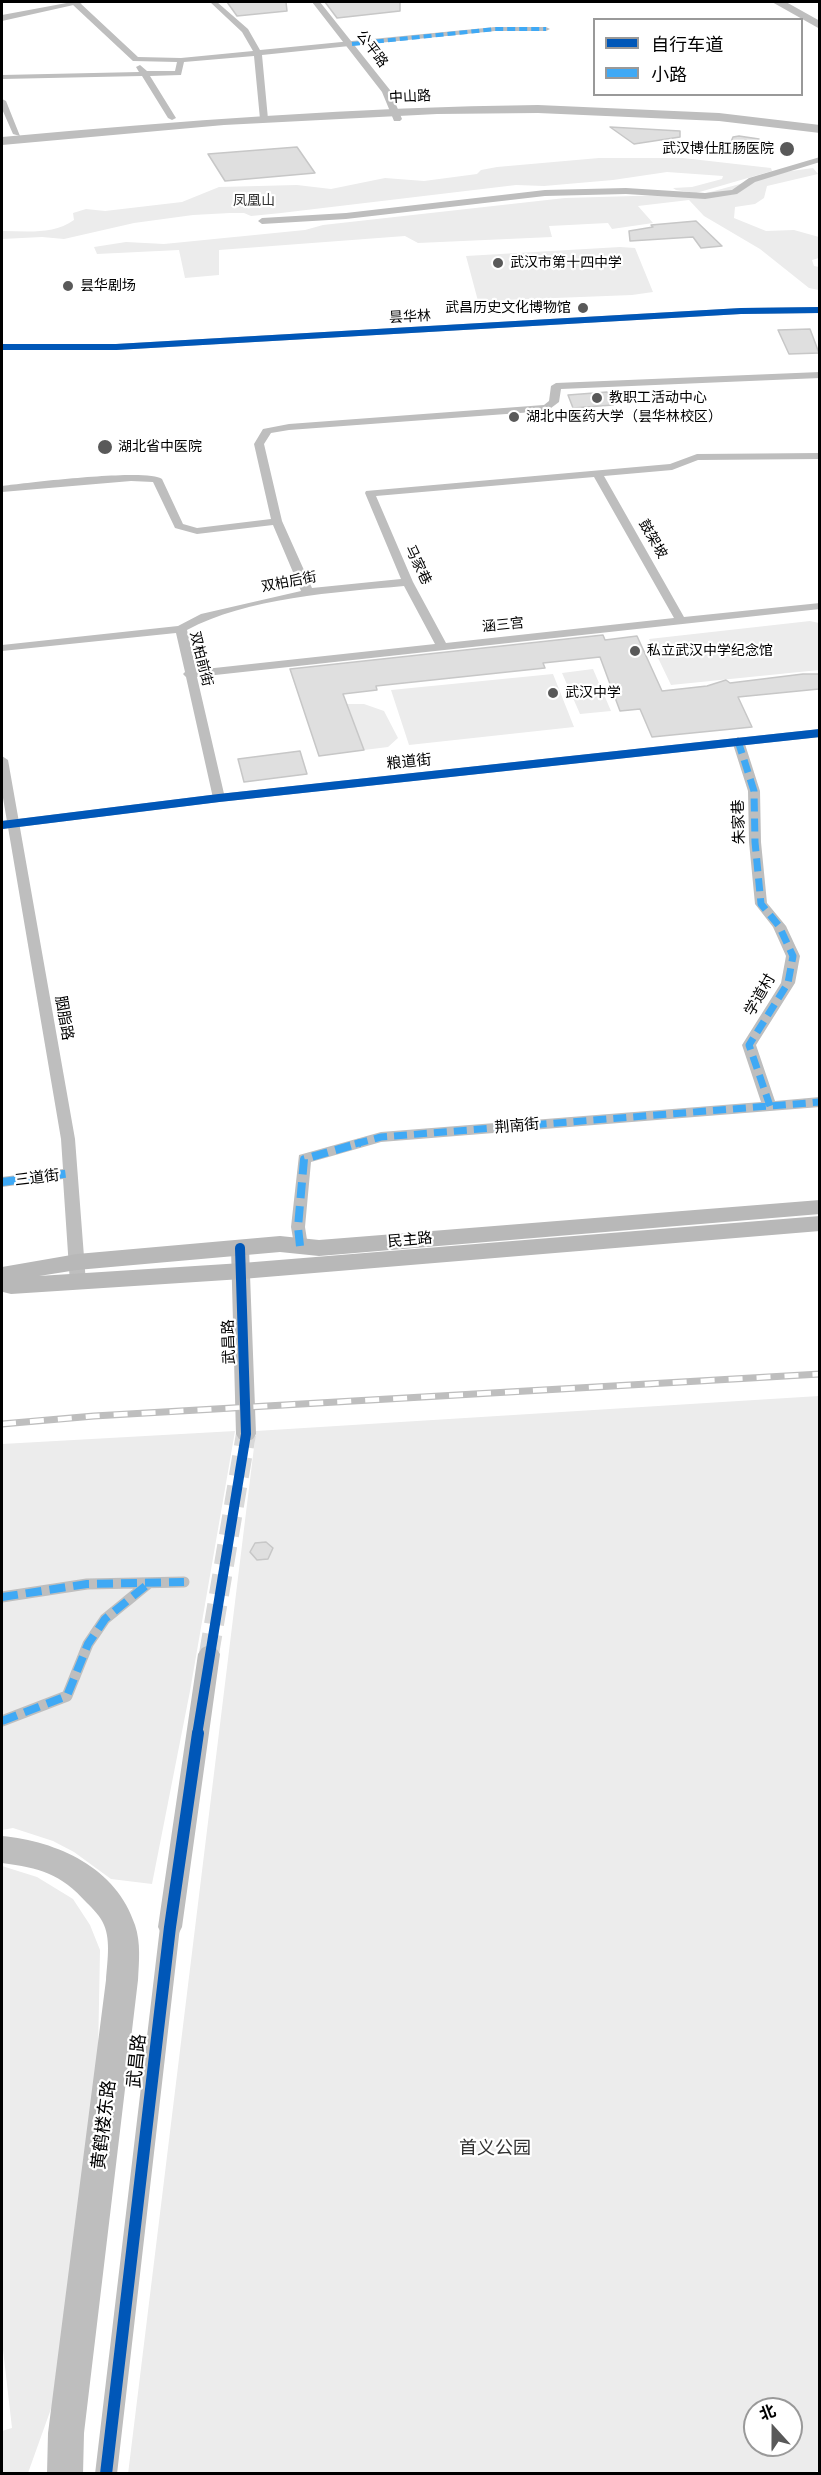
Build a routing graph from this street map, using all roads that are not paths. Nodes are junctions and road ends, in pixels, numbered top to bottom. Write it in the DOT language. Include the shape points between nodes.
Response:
graph roads {
  1 [pos="80,2"];
  2 [pos="213,2"];
  3 [pos="316,2"];
  4 [pos="778,2"];
  5 [pos="765,4"];
  6 [pos="2,18"];
  7 [pos="785,18"];
  8 [pos="819,26"];
  9 [pos="546,29"];
  10 [pos="803,29"];
  11 [pos="819,41"];
  12 [pos="351,44"];
  13 [pos="258,53"];
  14 [pos="136,59"];
  15 [pos="181,60"];
  16 [pos="144,74"];
  17 [pos="2,77"];
  18 [pos="2,101"];
  19 [pos="396,116"];
  20 [pos="172,118"];
  21 [pos="264,119"];
  22 [pos="225,121"];
  23 [pos="819,129"];
  24 [pos="17,134"];
  25 [pos="819,136"];
  26 [pos="2,139"];
  27 [pos="2,148"];
  28 [pos="819,159"];
  29 [pos="262,221"];
  30 [pos="819,310"];
  31 [pos="2,347"];
  32 [pos="819,375"];
  33 [pos="819,456"];
  34 [pos="597,473"];
  35 [pos="2,489"];
  36 [pos="277,521"];
  37 [pos="408,582"];
  38 [pos="308,593"];
  39 [pos="819,606"];
  40 [pos="681,621"];
  41 [pos="181,629"];
  42 [pos="442,647"];
  43 [pos="2,648"];
  44 [pos="189,674"];
  45 [pos="819,733"];
  46 [pos="738,741"];
  47 [pos="2,760"];
  48 [pos="219,798"];
  49 [pos="8,824"];
  50 [pos="761,904"];
  51 [pos="819,1102"];
  52 [pos="770,1106"];
  53 [pos="72,1173"];
  54 [pos="2,1177"];
  55 [pos="2,1182"];
  56 [pos="819,1207"];
  57 [pos="819,1223"];
  58 [pos="300,1246"];
  59 [pos="240,1248"];
  60 [pos="242,1271"];
  61 [pos="77,1273"];
  62 [pos="2,1275"];
  63 [pos="2,1287"];
  64 [pos="246,1434"];
  65 [pos="184,1582"];
  66 [pos="149,1583"];
  67 [pos="2,1597"];
  68 [pos="209,1654"];
  69 [pos="2,1721"];
  70 [pos="2,1850"];
  71 [pos="170,1927"];
  72 [pos="65,2474"];
  73 [pos="106,2474"];
  1 -- 6 [label="street"];
  1 -- 14 [label="street"];
  2 -- 13 [label="street" via="245,31"];
  3 -- 12 [label="street, 公平路"];
  4 -- 8 [label="main road"];
  5 -- 7 [label="main road"];
  9 -- 12 [label="street" via="495,29"];
  10 -- 11 [label="main road"];
  12 -- 13 [label="street"];
  12 -- 19 [label="street, 公平路" via="387,92"];
  13 -- 15 [label="street"];
  13 -- 21 [label="street"];
  14 -- 15 [label="street"];
  14 -- 16 [label="street"];
  15 -- 16 [label="street" via="178,73"];
  16 -- 17 [label="street"];
  16 -- 20 [label="street"];
  18 -- 24 [label="street"];
  19 -- 21 [label="main road, 中山路"];
  19 -- 23 [label="main road, 中山路" via="538,109 634,111"];
  19 -- 25 [label="main road, 中山路" via="634,118 750,126"];
  19 -- 27 [label="main road, 中山路" via="162,131"];
  20 -- 22 [label="main road"];
  20 -- 24 [label="main road"];
  21 -- 22 [label="main road, 中山路"];
  22 -- 26 [label="main road, 中山路"];
  24 -- 26 [label="main road"];
  28 -- 29 [label="street" via="752,180 734,192 705,196 626,190 545,193 346,216"];
  30 -- 31 [label="street, 昙华林" via="741,311 116,347"];
  32 -- 36 [label="street" via="556,386 554,402 547,408 267,431 259,444"];
  33 -- 34 [label="street" via="697,457 672,467"];
  34 -- 37 [label="street, 马家巷" via="370,493"];
  34 -- 40 [label="street, 鼓架坡"];
  35 -- 36 [label="street" via="157,479 178,526 197,531"];
  36 -- 38 [label="street"];
  37 -- 38 [label="street, 双柏后街"];
  37 -- 42 [label="street, 马家巷"];
  38 -- 41 [label="street, 双柏后街" via="205,615"];
  39 -- 40 [label="street, 涵三宫"];
  40 -- 42 [label="street, 涵三宫"];
  41 -- 43 [label="street, 双柏前街"];
  41 -- 44 [label="street, 双柏前街"];
  42 -- 44 [label="street, 涵三宫"];
  44 -- 48 [label="street, 双柏前街"];
  45 -- 46 [label="street, 粮道街"];
  46 -- 48 [label="street, 粮道街"];
  46 -- 50 [label="street, 朱家巷" via="754,791"];
  47 -- 49 [label="street, 胭脂路"];
  48 -- 49 [label="street, 粮道街"];
  49 -- 53 [label="street, 胭脂路"];
  50 -- 52 [label="street, 学道村" via="779,926 793,956 788,983 749,1045"];
  51 -- 52 [label="street, 荆南街"];
  52 -- 58 [label="street, 荆南街" via="381,1137 304,1159"];
  53 -- 55 [label="street, 三道街"];
  53 -- 61 [label="street, 胭脂路"];
  54 -- 55 [label="street"];
  56 -- 58 [label="main road, 民主路" via="319,1248"];
  57 -- 60 [label="main road, 民主路"];
  58 -- 59 [label="main road, 民主路"];
  59 -- 60 [label="street, 武昌路"];
  59 -- 61 [label="main road, 民主路"];
  60 -- 61 [label="main road, 民主路"];
  60 -- 64 [label="street, 武昌路"];
  61 -- 62 [label="main road, 民主路"];
  61 -- 63 [label="main road, 民主路"];
  65 -- 66 [label="street"];
  66 -- 67 [label="street" via="87,1584"];
  66 -- 69 [label="street" via="105,1619 88,1644 67,1696"];
  68 -- 71 [label="street, 武昌路"];
  70 -- 72 [label="main road, 黄鹤楼东路" via="53,1858 75,1871 109,1905 120,1924 123,1947 66,2433"];
  71 -- 73 [label="street, 武昌路"];
}
